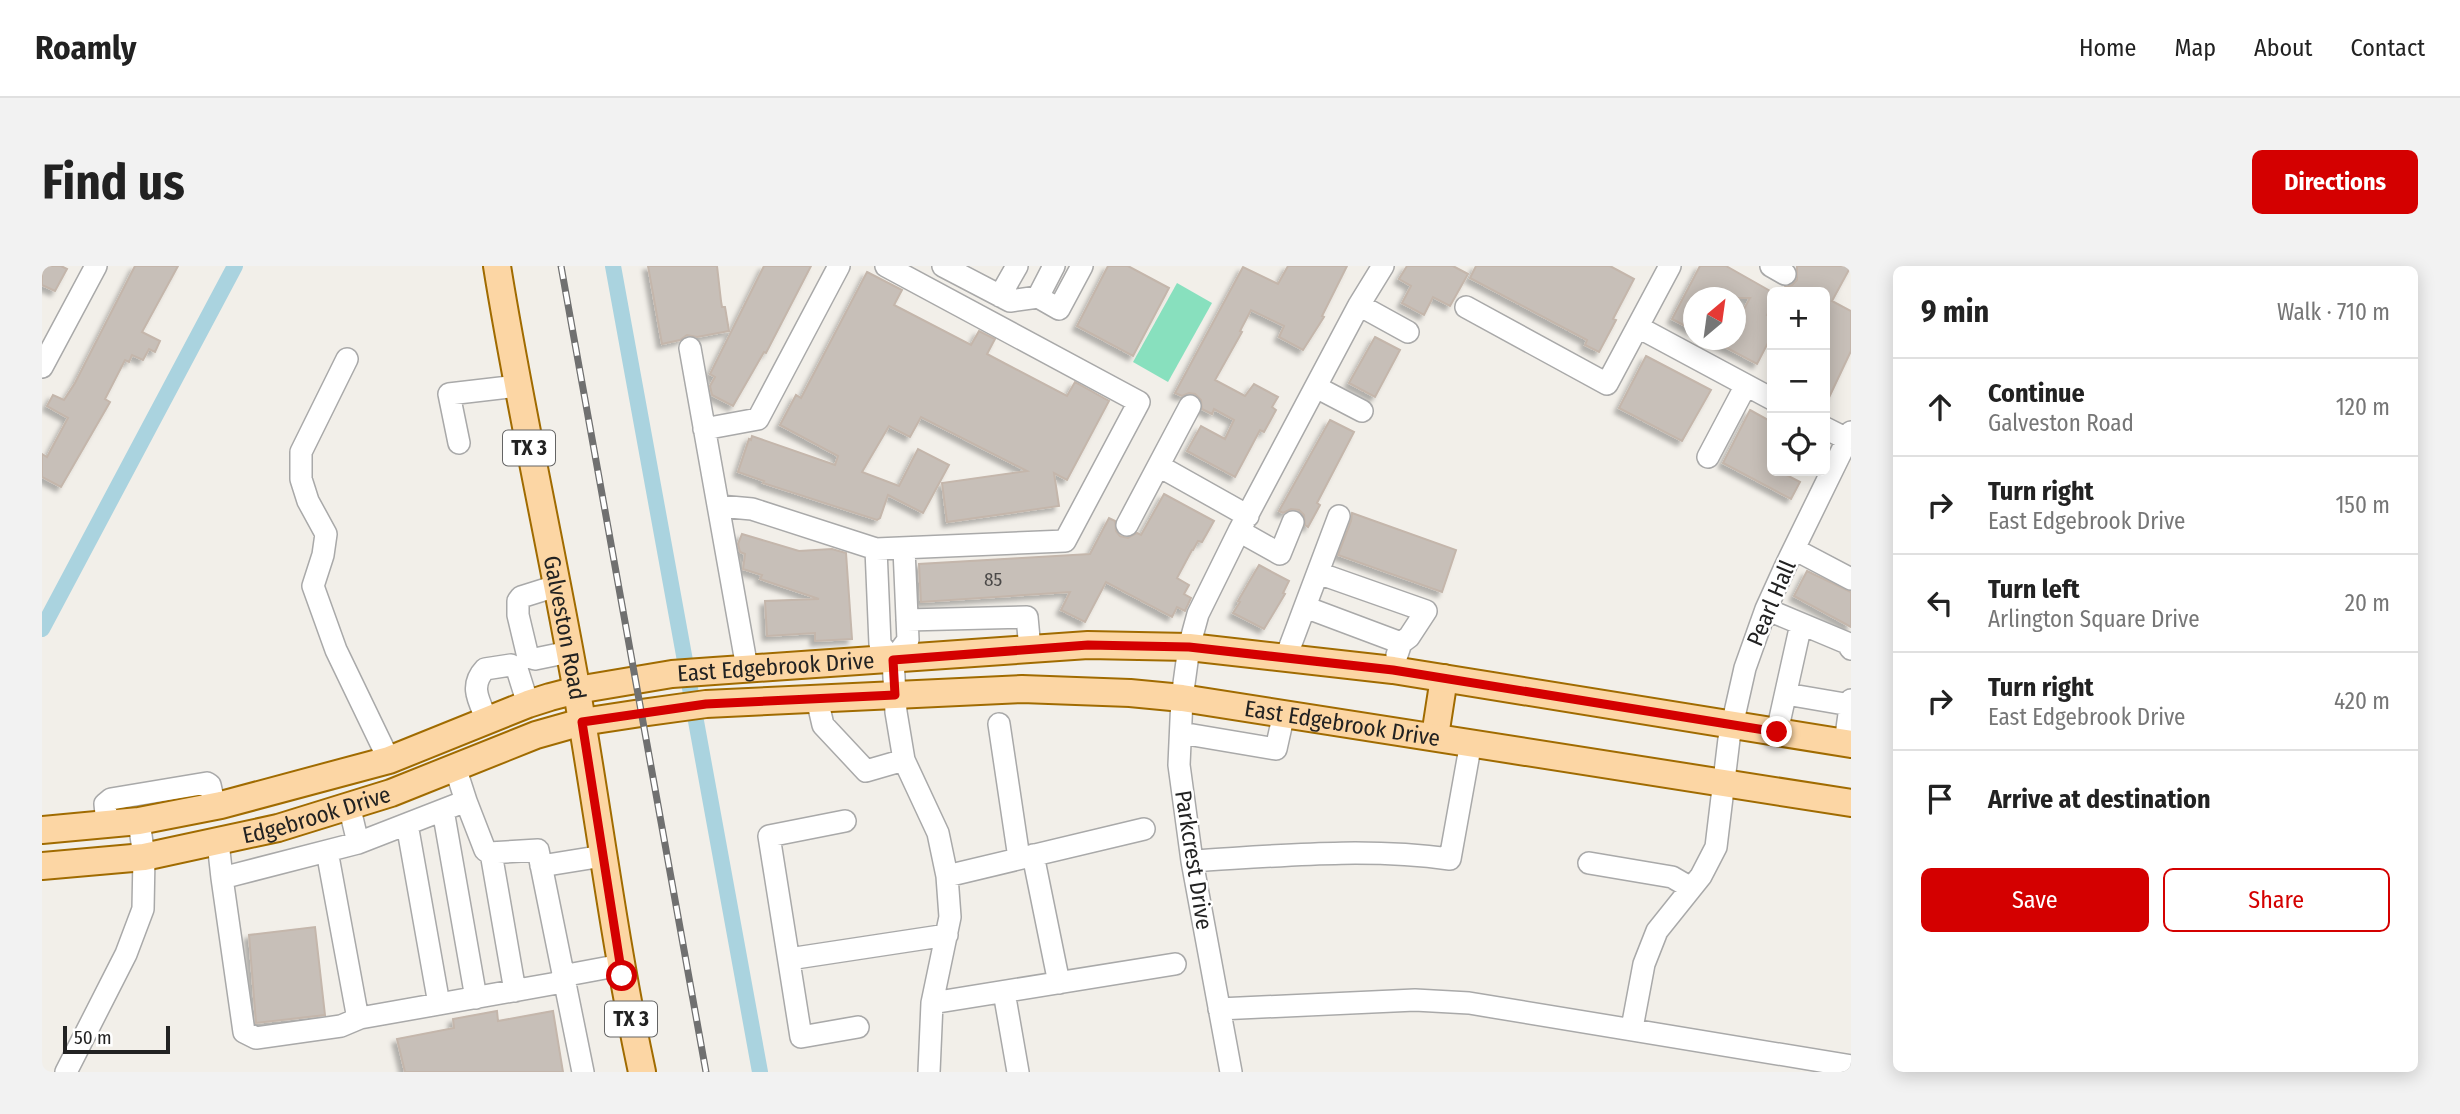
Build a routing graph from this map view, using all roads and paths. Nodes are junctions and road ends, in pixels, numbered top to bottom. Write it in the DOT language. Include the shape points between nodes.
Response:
graph roads {
  1 [pos="96,266"];
  2 [pos="496,266"];
  3 [pos="839,266"];
  4 [pos="886,266"];
  5 [pos="943,266"];
  6 [pos="1017,266"];
  7 [pos="1054,266"];
  8 [pos="1082,266"];
  9 [pos="1383,266"];
  10 [pos="1665,268"];
  11 [pos="1000,296"];
  12 [pos="1038,297"];
  13 [pos="1359,305"];
  14 [pos="1465,307"];
  15 [pos="1637,327"];
  16 [pos="1408,332"];
  17 [pos="690,348"];
  18 [pos="347,359"];
  19 [pos="42,368"];
  20 [pos="1746,385"];
  21 [pos="516,386"];
  22 [pos="1316,387"];
  23 [pos="1767,396"];
  24 [pos="1190,406"];
  25 [pos="1362,411"];
  26 [pos="704,429"];
  27 [pos="1830,430"];
  28 [pos="1849,436"];
  29 [pos="459,443"];
  30 [pos="1708,457"];
  31 [pos="1159,466"];
  32 [pos="719,506"];
  33 [pos="1339,516"];
  34 [pos="1293,522"];
  35 [pos="1244,523"];
  36 [pos="1127,526"];
  37 [pos="904,549"];
  38 [pos="1794,549"];
  39 [pos="876,550"];
  40 [pos="1318,573"];
  41 [pos="1851,579"];
  42 [pos="556,586"];
  43 [pos="1305,607"];
  44 [pos="1766,609"];
  45 [pos="961,619"];
  46 [pos="907,620"];
  47 [pos="1801,624"];
  48 [pos="1401,643"];
  49 [pos="1189,647"];
  50 [pos="1030,649"];
  51 [pos="1851,649"];
  52 [pos="569,652"];
  53 [pos="964,654"];
  54 [pos="1286,657"];
  55 [pos="893,660"];
  56 [pos="523,663"];
  57 [pos="747,668"];
  58 [pos="1393,670"];
  59 [pos="1444,678"];
  60 [pos="577,690"];
  61 [pos="1786,694"];
  62 [pos="895,695"];
  63 [pos="1182,698"];
  64 [pos="817,699"];
  65 [pos="1851,703"];
  66 [pos="528,704"];
  67 [pos="1284,713"];
  68 [pos="487,720"];
  69 [pos="582,722"];
  70 [pos="999,724"];
  71 [pos="1732,725"];
  72 [pos="1777,732"];
  73 [pos="1181,733"];
  74 [pos="1435,736"];
  75 [pos="1471,742"];
  76 [pos="1848,743"];
  77 [pos="389,760"];
  78 [pos="904,760"];
  79 [pos="455,767"];
  80 [pos="341,773"];
  81 [pos="1722,784"];
  82 [pos="466,801"];
  83 [pos="1851,803"];
  84 [pos="349,805"];
  85 [pos="150,810"];
  86 [pos="443,810"];
  87 [pos="845,821"];
  88 [pos="407,824"];
  89 [pos="1144,828"];
  90 [pos="42,830"];
  91 [pos="218,842"];
  92 [pos="358,844"];
  93 [pos="327,851"];
  94 [pos="491,853"];
  95 [pos="603,856"];
  96 [pos="1026,857"];
  97 [pos="144,858"];
  98 [pos="1192,861"];
  99 [pos="1589,863"];
  100 [pos="42,866"];
  101 [pos="541,866"];
  102 [pos="947,876"];
  103 [pos="222,878"];
  104 [pos="1691,888"];
  105 [pos="947,935"];
  106 [pos="789,959"];
  107 [pos="1175,964"];
  108 [pos="621,965"];
  109 [pos="563,979"];
  110 [pos="1059,983"];
  111 [pos="515,991"];
  112 [pos="1004,992"];
  113 [pos="475,998"];
  114 [pos="932,1003"];
  115 [pos="439,1004"];
  116 [pos="1219,1009"];
  117 [pos="358,1018"];
  118 [pos="858,1027"];
  119 [pos="1632,1028"];
  120 [pos="1851,1066"];
  121 [pos="66,1072"];
  122 [pos="583,1072"];
  123 [pos="642,1072"];
  124 [pos="929,1072"];
  125 [pos="1018,1072"];
  126 [pos="1231,1072"];
  1 -- 19 [label="street"];
  2 -- 21 [label="main road, Galveston Road / TX 3"];
  3 -- 26 [label="street" via="758,419"];
  4 -- 37 [label="street" via="1139,402 1065,541"];
  5 -- 11 [label="street"];
  6 -- 11 [label="street"];
  7 -- 12 [label="street"];
  8 -- 12 [label="street" via="1059,309"];
  9 -- 13 [label="street, Parkcrest Drive"];
  10 -- 15 [label="street"];
  11 -- 12 [label="street" via="1010,300"];
  13 -- 16 [label="street"];
  13 -- 22 [label="street, Parkcrest Drive"];
  14 -- 15 [label="street" via="1607,384"];
  15 -- 20 [label="street"];
  17 -- 26 [label="street"];
  18 -- 77 [label="street" via="301,452 301,479 326,534 313,586 336,650"];
  20 -- 23 [label="street"];
  20 -- 30 [label="street"];
  21 -- 29 [label="street" via="450,394"];
  21 -- 42 [label="main road, Galveston Road / TX 3"];
  22 -- 25 [label="street"];
  22 -- 35 [label="street, Parkcrest Drive"];
  24 -- 31 [label="street"];
  26 -- 32 [label="street"];
  27 -- 28 [label="street"];
  28 -- 38 [label="street, Pearl Hall"];
  31 -- 35 [label="street"];
  31 -- 36 [label="street"];
  32 -- 39 [label="street" via="752,509"];
  32 -- 57 [label="street"];
  33 -- 40 [label="street"];
  34 -- 35 [label="street" via="1280,554"];
  35 -- 49 [label="street, Parkcrest Drive" via="1198,614"];
  37 -- 39 [label="street"];
  37 -- 46 [label="street"];
  38 -- 41 [label="street"];
  38 -- 44 [label="street, Pearl Hall"];
  39 -- 55 [label="street" via="880,644"];
  40 -- 43 [label="street"];
  40 -- 48 [label="street" via="1426,611"];
  42 -- 52 [label="main road, Galveston Road / TX 3"];
  42 -- 56 [label="street" via="518,601"];
  43 -- 48 [label="street"];
  43 -- 54 [label="street"];
  44 -- 47 [label="street"];
  44 -- 71 [label="street, Pearl Hall" via="1745,668"];
  45 -- 46 [label="street"];
  45 -- 50 [label="street" via="1027,617"];
  45 -- 53 [label="street"];
  46 -- 55 [label="street" via="908,640"];
  47 -- 51 [label="street" via="1847,643"];
  47 -- 61 [label="street"];
  48 -- 58 [label="street"];
  49 -- 50 [label="main road, East Edgebrook Drive"];
  49 -- 54 [label="main road, East Edgebrook Drive"];
  49 -- 63 [label="street, Parkcrest Drive"];
  50 -- 53 [label="main road, East Edgebrook Drive"];
  52 -- 56 [label="street"];
  52 -- 60 [label="main road, Galveston Road / TX 3"];
  53 -- 55 [label="main road, East Edgebrook Drive"];
  54 -- 58 [label="main road, East Edgebrook Drive"];
  55 -- 57 [label="main road, East Edgebrook Drive"];
  55 -- 62 [label="street"];
  56 -- 66 [label="street"];
  56 -- 68 [label="street" via="485,669 477,680 474,689"];
  57 -- 60 [label="main road, East Edgebrook Drive"];
  58 -- 59 [label="main road, East Edgebrook Drive"];
  59 -- 71 [label="main road, East Edgebrook Drive"];
  59 -- 74 [label="main road"];
  60 -- 66 [label="main road, Edgebrook Drive"];
  60 -- 69 [label="main road, Galveston Road / TX 3"];
  61 -- 65 [label="street"];
  61 -- 72 [label="street"];
  62 -- 63 [label="main road, East Edgebrook Drive" via="1022,689"];
  62 -- 64 [label="main road, East Edgebrook Drive"];
  62 -- 78 [label="street"];
  63 -- 67 [label="main road, East Edgebrook Drive"];
  63 -- 73 [label="street, Parkcrest Drive"];
  64 -- 69 [label="main road, East Edgebrook Drive" via="706,704"];
  64 -- 78 [label="street" via="823,725 866,771"];
  65 -- 76 [label="street"];
  66 -- 68 [label="main road, Edgebrook Drive"];
  67 -- 73 [label="street" via="1276,749"];
  67 -- 74 [label="main road, East Edgebrook Drive"];
  68 -- 77 [label="main road, Edgebrook Drive"];
  69 -- 79 [label="main road, Edgebrook Drive"];
  69 -- 95 [label="main road, Galveston Road / TX 3"];
  70 -- 96 [label="street"];
  71 -- 72 [label="main road, East Edgebrook Drive"];
  71 -- 81 [label="street, Pearl Hall"];
  72 -- 76 [label="main road, East Edgebrook Drive"];
  73 -- 98 [label="street, Parkcrest Drive" via="1179,765"];
  74 -- 75 [label="main road, East Edgebrook Drive"];
  75 -- 81 [label="main road, East Edgebrook Drive"];
  75 -- 98 [label="street" via="1450,859 1350,852"];
  77 -- 80 [label="main road, Edgebrook Drive"];
  78 -- 102 [label="street" via="939,833"];
  79 -- 82 [label="street"];
  79 -- 84 [label="main road, Edgebrook Drive"];
  80 -- 84 [label="main road"];
  80 -- 85 [label="main road, Edgebrook Drive" via="215,807"];
  81 -- 83 [label="main road, East Edgebrook Drive"];
  81 -- 104 [label="street, Pearl Hall" via="1716,847"];
  82 -- 86 [label="street"];
  82 -- 94 [label="street" via="485,850"];
  84 -- 91 [label="main road, Edgebrook Drive"];
  84 -- 92 [label="street"];
  85 -- 90 [label="main road, Edgebrook Drive" via="107,824"];
  85 -- 97 [label="street"];
  86 -- 88 [label="street"];
  86 -- 113 [label="street"];
  87 -- 106 [label="street" via="769,835"];
  88 -- 92 [label="street"];
  88 -- 115 [label="street"];
  89 -- 96 [label="street"];
  91 -- 97 [label="main road, Edgebrook Drive"];
  91 -- 103 [label="street"];
  92 -- 93 [label="street"];
  93 -- 103 [label="street"];
  93 -- 117 [label="street"];
  94 -- 101 [label="street" via="538,850"];
  94 -- 111 [label="street"];
  95 -- 101 [label="street"];
  95 -- 108 [label="main road, Galveston Road / TX 3"];
  96 -- 102 [label="street"];
  96 -- 110 [label="street"];
  97 -- 100 [label="main road, Edgebrook Drive"];
  97 -- 121 [label="street" via="143,909 126,954"];
  98 -- 116 [label="street, Parkcrest Drive"];
  99 -- 104 [label="street" via="1672,877"];
  101 -- 109 [label="street"];
  102 -- 105 [label="street"];
  103 -- 117 [label="street" via="244,1032 256,1038 341,1026"];
  104 -- 119 [label="street, Pearl Hall" via="1657,931 1644,964"];
  105 -- 106 [label="street"];
  105 -- 114 [label="street"];
  106 -- 118 [label="street" via="801,1037"];
  107 -- 110 [label="street"];
  108 -- 109 [label="street"];
  108 -- 123 [label="main road, Galveston Road / TX 3"];
  109 -- 111 [label="street"];
  109 -- 122 [label="street"];
  110 -- 112 [label="street"];
  111 -- 113 [label="street"];
  112 -- 114 [label="street"];
  112 -- 125 [label="street"];
  113 -- 115 [label="street"];
  114 -- 124 [label="street"];
  115 -- 117 [label="street"];
  116 -- 119 [label="street" via="1415,1000 1469,1003"];
  116 -- 126 [label="street, Parkcrest Drive"];
  119 -- 120 [label="street"];
}
